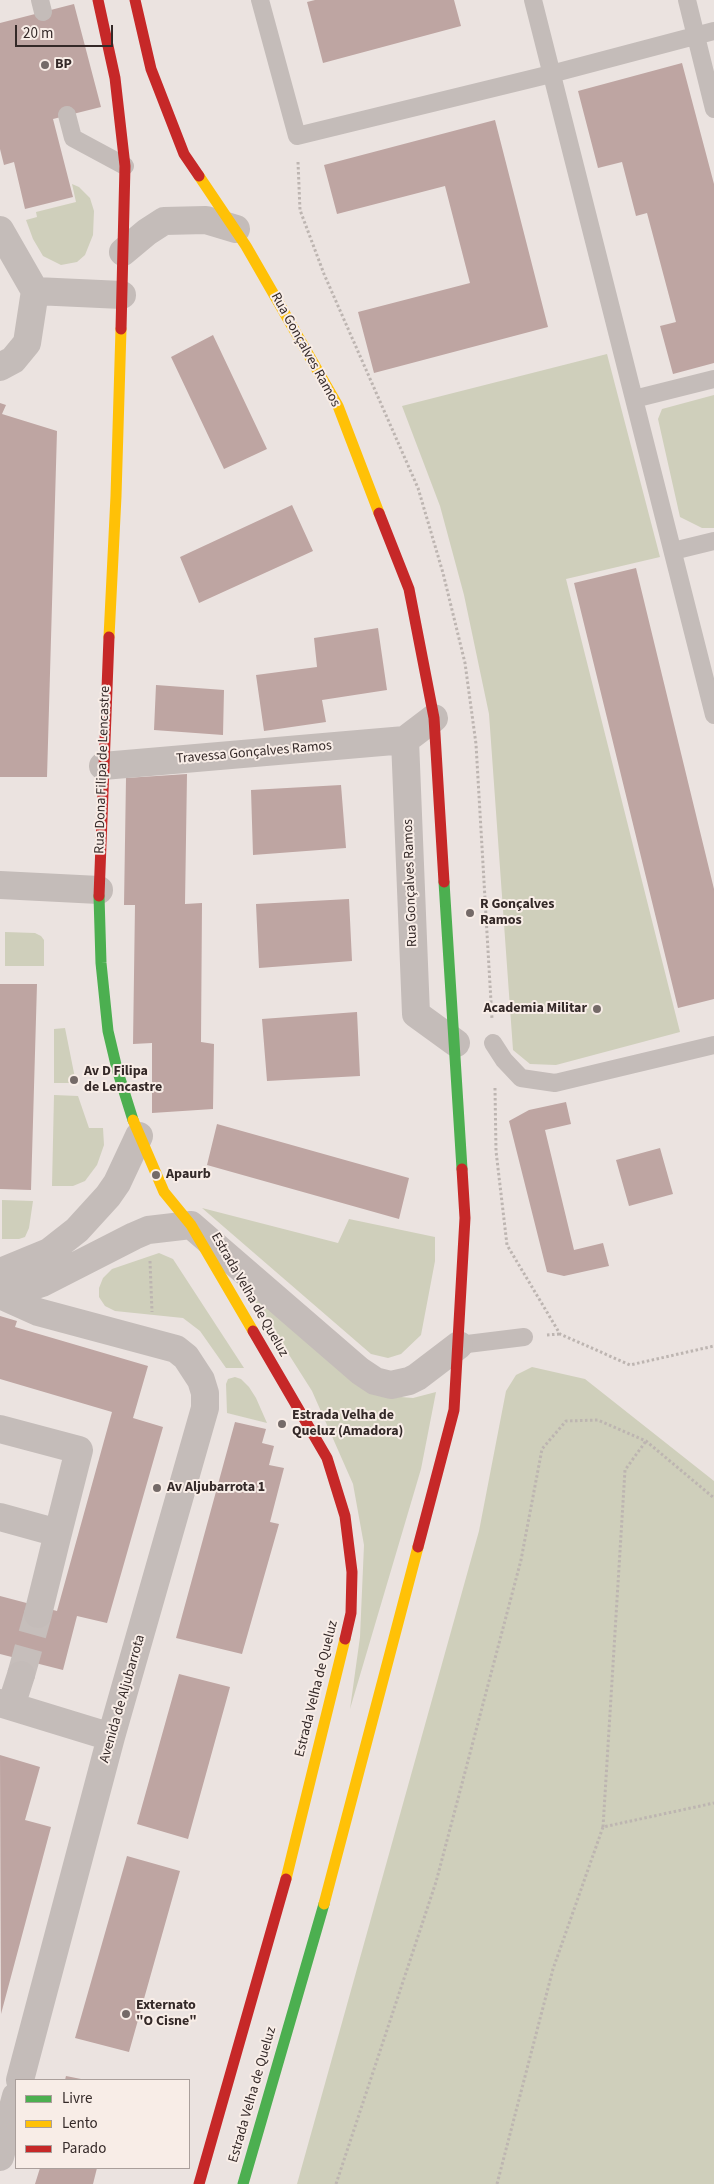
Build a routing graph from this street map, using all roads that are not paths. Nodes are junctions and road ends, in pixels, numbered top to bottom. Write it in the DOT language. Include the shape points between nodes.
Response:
graph roads {
  1 [pos="98,0"];
  2 [pos="135,0"];
  3 [pos="260,0"];
  4 [pos="532,0"];
  5 [pos="687,0"];
  6 [pos="714,31"];
  7 [pos="695,36"];
  8 [pos="551,74"];
  9 [pos="714,109"];
  10 [pos="67,115"];
  11 [pos="125,166"];
  12 [pos="236,229"];
  13 [pos="0,230"];
  14 [pos="123,252"];
  15 [pos="35,291"];
  16 [pos="122,295"];
  17 [pos="0,367"];
  18 [pos="714,379"];
  19 [pos="634,399"];
  20 [pos="714,541"];
  21 [pos="673,552"];
  22 [pos="714,715"];
  23 [pos="434,718"];
  24 [pos="405,740"];
  25 [pos="103,766"];
  26 [pos="0,885"];
  27 [pos="99,890"];
  28 [pos="456,1042"];
  29 [pos="494,1043"];
  30 [pos="714,1045"];
  31 [pos="139,1136"];
  32 [pos="96,1210"];
  33 [pos="191,1225"];
  34 [pos="0,1272"];
  35 [pos="57,1276"];
  36 [pos="0,1290"];
  37 [pos="0,1295"];
  38 [pos="79,1323"];
  39 [pos="524,1337"];
  40 [pos="459,1345"];
  41 [pos="0,1429"];
  42 [pos="0,1516"];
  43 [pos="58,1533"];
  44 [pos="38,1614"];
  45 [pos="21,1675"];
  46 [pos="6,1705"];
  47 [pos="111,1737"];
  48 [pos="20,2079"];
  49 [pos="15,2099"];
  50 [pos="2,2141"];
  51 [pos="199,2184"];
  52 [pos="243,2184"];
  1 -- 11 [label="main road, Rua Dona Filipa de Lencastre" via="116,78"];
  2 -- 12 [label="main road, Rua Gonçalves Ramos" via="151,69 184,154"];
  3 -- 8 [label="lane" via="297,136"];
  4 -- 8 [label="lane"];
  5 -- 7 [label="lane"];
  6 -- 7 [label="lane"];
  7 -- 8 [label="lane"];
  7 -- 9 [label="lane"];
  8 -- 19 [label="lane"];
  10 -- 11 [label="lane" via="73,138"];
  11 -- 14 [label="main road, Rua Dona Filipa de Lencastre"];
  12 -- 14 [label="street" via="206,220 164,221"];
  12 -- 23 [label="main road, Rua Gonçalves Ramos" via="338,406 408,589"];
  13 -- 15 [label="street"];
  14 -- 16 [label="main road, Rua Dona Filipa de Lencastre"];
  15 -- 16 [label="street"];
  15 -- 17 [label="street" via="27,342 13,360"];
  16 -- 25 [label="main road, Rua Dona Filipa de Lencastre"];
  18 -- 19 [label="lane"];
  19 -- 21 [label="lane"];
  20 -- 21 [label="lane"];
  21 -- 22 [label="lane"];
  23 -- 24 [label="street"];
  23 -- 28 [label="main road, Rua Gonçalves Ramos"];
  24 -- 25 [label="street, Travessa Gonçalves Ramos"];
  24 -- 28 [label="street, Rua Gonçalves Ramos" via="416,1014"];
  25 -- 27 [label="main road, Rua Dona Filipa de Lencastre"];
  26 -- 27 [label="street"];
  27 -- 31 [label="main road, Rua Dona Filipa de Lencastre" via="108,1031"];
  28 -- 40 [label="main road, Rua Gonçalves Ramos" via="465,1218"];
  29 -- 30 [label="lane" via="521,1078 555,1083"];
  31 -- 32 [label="street" via="117,1183"];
  31 -- 33 [label="main road, Rua Dona Filipa de Lencastre" via="164,1192"];
  32 -- 34 [label="street" via="62,1243"];
  32 -- 35 [label="street" via="79,1240 61,1259"];
  33 -- 35 [label="street" via="148,1230"];
  33 -- 40 [label="street" via="375,1381 391,1385 409,1381"];
  33 -- 51 [label="main road, Estrada Velha de Queluz" via="327,1458 345,1516 352,1572 351,1613 293,1853"];
  35 -- 36 [label="street" via="27,1288"];
  35 -- 38 [label="street" via="64,1305"];
  37 -- 38 [label="street, Avenida de Aljubarrota" via="38,1312"];
  38 -- 47 [label="street, Avenida de Aljubarrota" via="176,1350 186,1357 201,1380 205,1408"];
  39 -- 40 [label="lane"];
  40 -- 52 [label="main road, Estrada Velha de Queluz" via="454,1410 336,1863"];
  41 -- 43 [label="street" via="80,1450"];
  42 -- 43 [label="street"];
  43 -- 44 [label="street"];
  45 -- 46 [label="street"];
  46 -- 47 [label="street"];
  47 -- 48 [label="street, Avenida de Aljubarrota"];
  49 -- 50 [label="street"];
}
